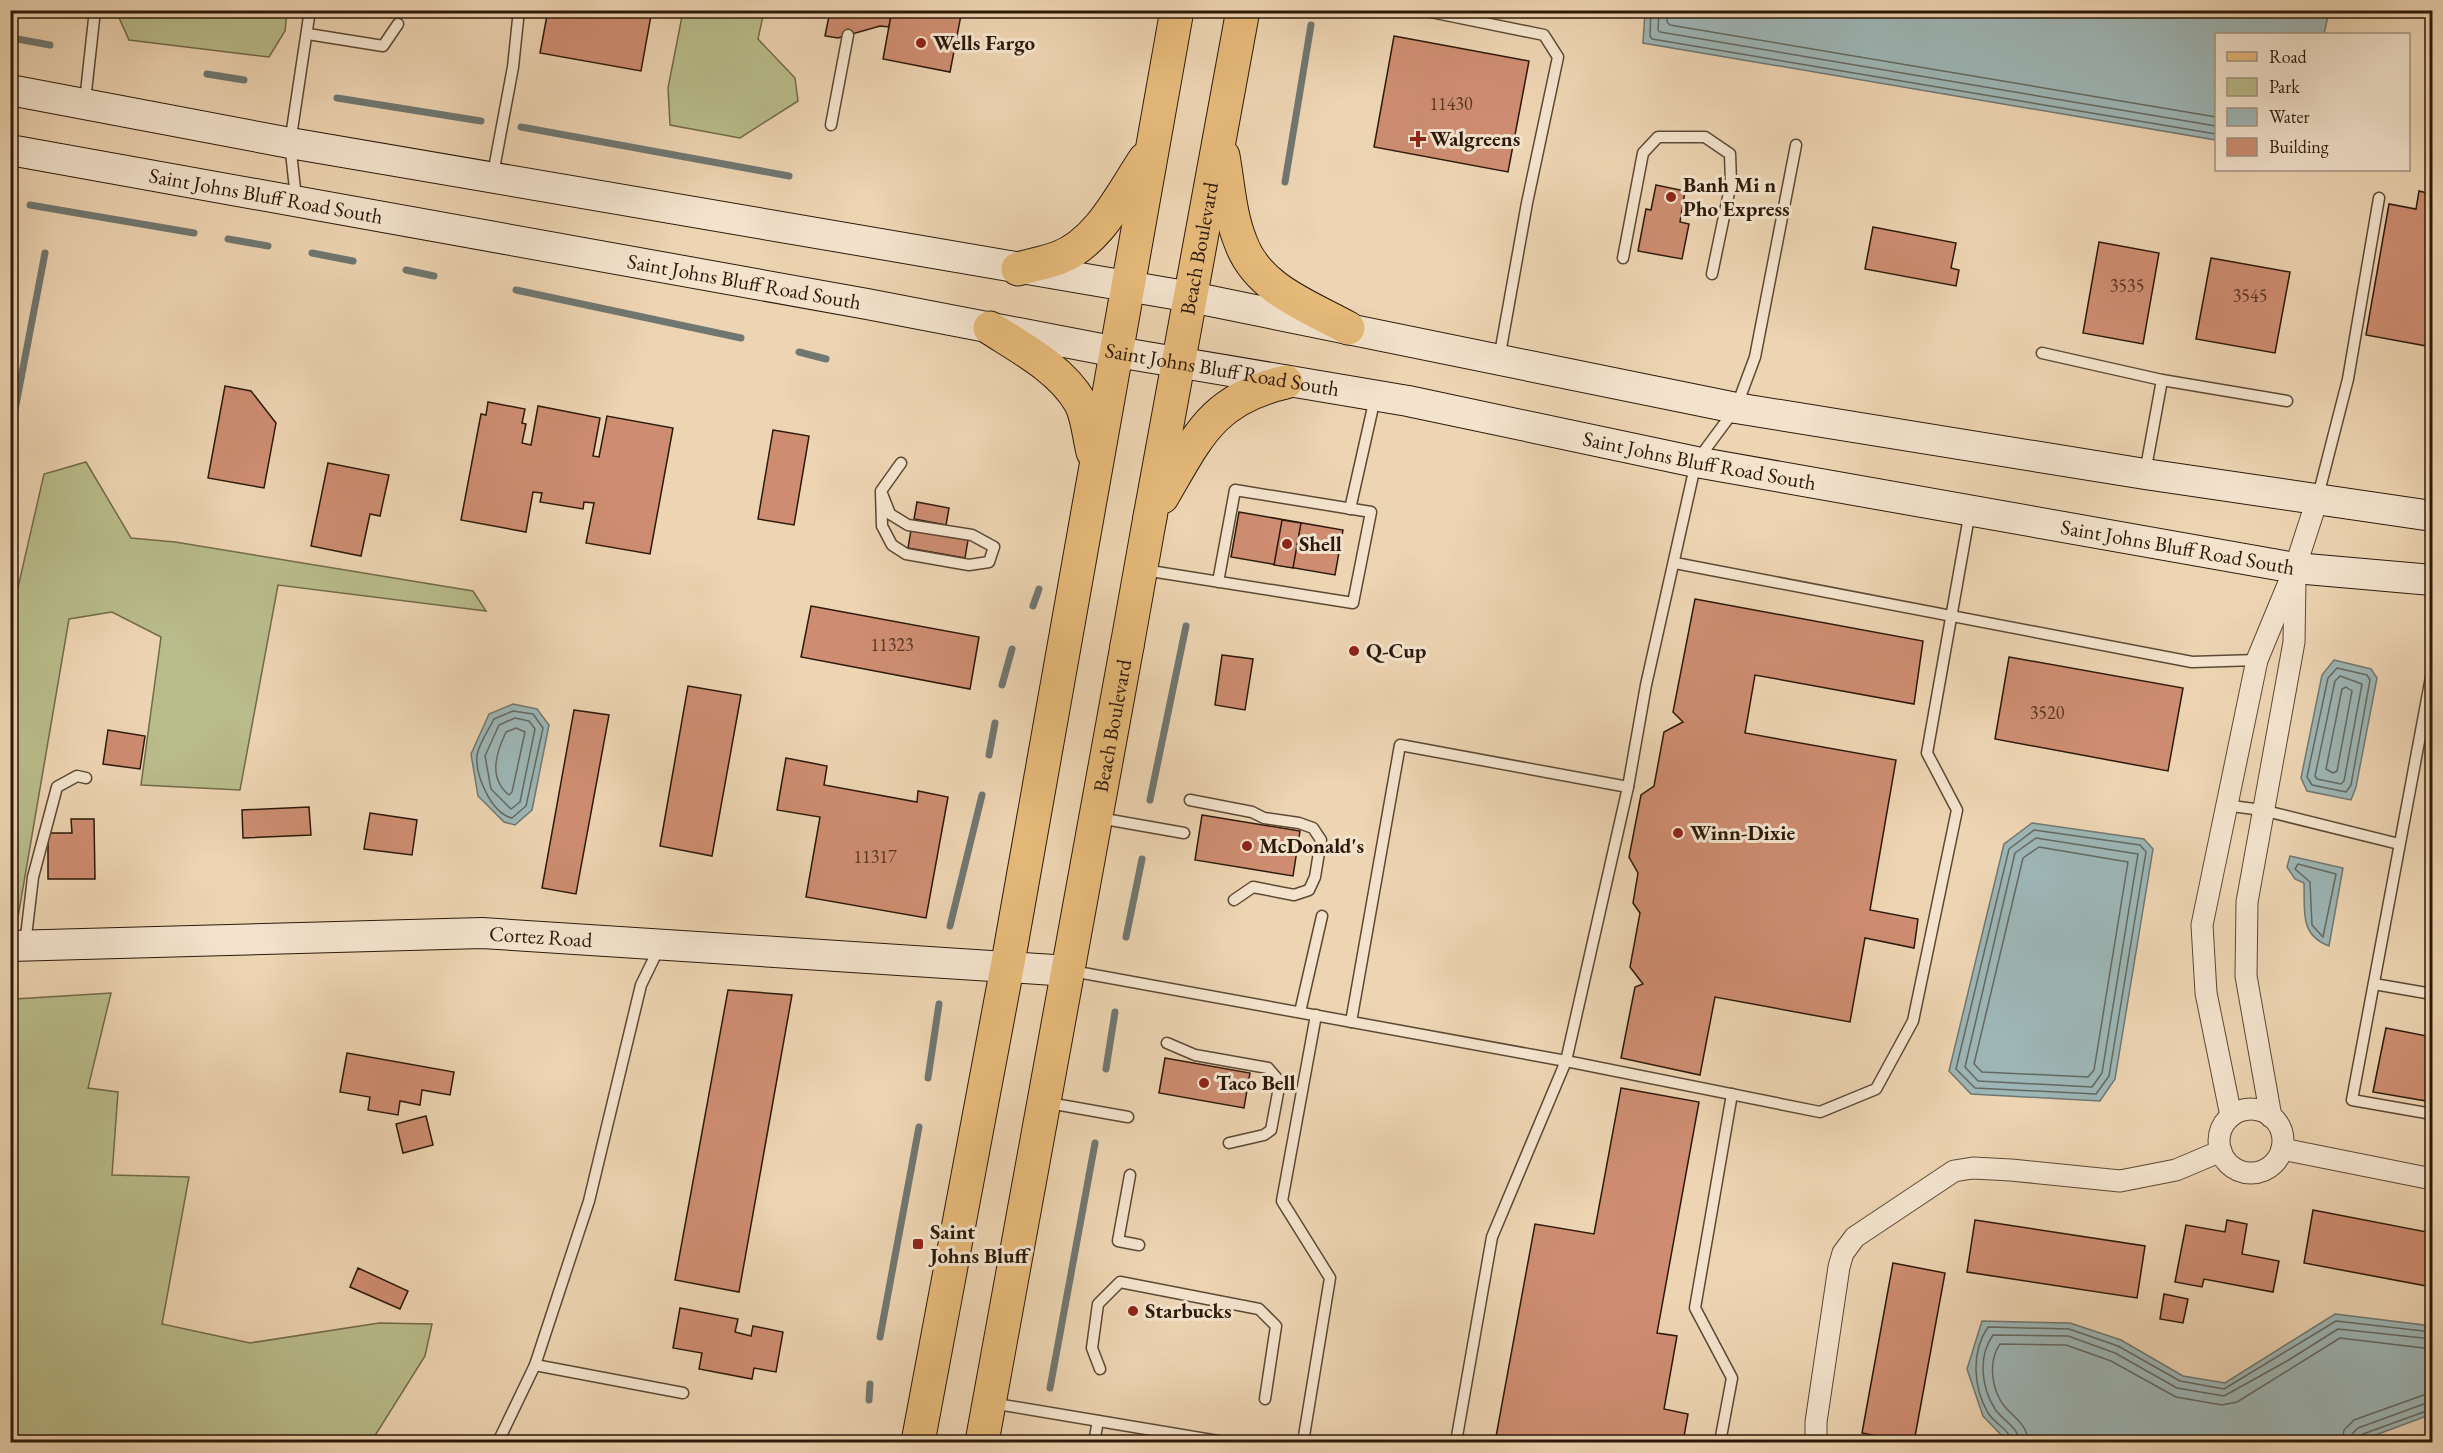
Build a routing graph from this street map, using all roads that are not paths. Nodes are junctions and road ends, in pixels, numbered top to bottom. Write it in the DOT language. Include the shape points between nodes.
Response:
graph roads {
  1 [pos="95,10"];
  2 [pos="310,10"];
  3 [pos="519,10"];
  4 [pos="1177,10"];
  5 [pos="1243,10"];
  6 [pos="1421,10"];
  7 [pos="398,24"];
  8 [pos="308,34"];
  9 [pos="848,35"];
  10 [pos="10,90"];
  11 [pos="85,104"];
  12 [pos="831,125"];
  13 [pos="1219,140"];
  14 [pos="290,142"];
  15 [pos="1796,145"];
  16 [pos="1153,147"];
  17 [pos="10,150"];
  18 [pos="492,178"];
  19 [pos="2379,198"];
  20 [pos="296,202"];
  21 [pos="1623,258"];
  22 [pos="1018,269"];
  23 [pos="1712,274"];
  24 [pos="1128,287"];
  25 [pos="1191,297"];
  26 [pos="990,328"];
  27 [pos="1348,328"];
  28 [pos="1117,352"];
  29 [pos="2043,353"];
  30 [pos="1498,359"];
  31 [pos="1178,363"];
  32 [pos="2162,380"];
  33 [pos="1286,382"];
  34 [pos="1375,395"];
  35 [pos="2287,401"];
  36 [pos="1736,408"];
  37 [pos="1696,462"];
  38 [pos="901,463"];
  39 [pos="1096,465"];
  40 [pos="2145,474"];
  41 [pos="881,491"];
  42 [pos="2317,500"];
  43 [pos="1350,509"];
  44 [pos="1970,510"];
  45 [pos="2433,516"];
  46 [pos="1150,517"];
  47 [pos="1675,562"];
  48 [pos="2295,568"];
  49 [pos="1141,570"];
  50 [pos="2433,580"];
  51 [pos="1218,582"];
  52 [pos="1950,614"];
  53 [pos="2257,660"];
  54 [pos="2433,672"];
  55 [pos="86,778"];
  56 [pos="1628,787"];
  57 [pos="1190,800"];
  58 [pos="2224,805"];
  59 [pos="2262,810"];
  60 [pos="1096,818"];
  61 [pos="1184,833"];
  62 [pos="2399,844"];
  63 [pos="1234,900"];
  64 [pos="1322,916"];
  65 [pos="18,945"];
  66 [pos="661,945"];
  67 [pos="1007,968"];
  68 [pos="1069,971"];
  69 [pos="2374,984"];
  70 [pos="2433,994"];
  71 [pos="1300,1012"];
  72 [pos="1316,1015"];
  73 [pos="1351,1022"];
  74 [pos="1167,1043"];
  75 [pos="1566,1061"];
  76 [pos="1732,1094"];
  77 [pos="1045,1103"];
  78 [pos="2433,1114"];
  79 [pos="2231,1116"];
  80 [pos="1128,1117"];
  81 [pos="2271,1117"];
  82 [pos="1229,1143"];
  83 [pos="2282,1149"];
  84 [pos="2221,1151"];
  85 [pos="1130,1175"];
  86 [pos="2433,1179"];
  87 [pos="1139,1245"];
  88 [pos="535,1365"];
  89 [pos="1100,1369"];
  90 [pos="683,1393"];
  91 [pos="1265,1399"];
  92 [pos="989,1403"];
  93 [pos="1098,1421"];
  94 [pos="498,1443"];
  95 [pos="918,1443"];
  96 [pos="982,1443"];
  97 [pos="1094,1443"];
  98 [pos="1224,1443"];
  99 [pos="1303,1443"];
  100 [pos="1456,1443"];
  101 [pos="1720,1443"];
  102 [pos="1816,1443"];
  1 -- 11 [label="lane"];
  2 -- 8 [label="lane"];
  3 -- 18 [label="lane" via="513,67"];
  4 -- 16 [label="main road"];
  5 -- 13 [label="main road, Beach Boulevard"];
  6 -- 30 [label="lane" via="1544,35 1558,57"];
  7 -- 8 [label="lane" via="383,46"];
  8 -- 14 [label="lane"];
  9 -- 12 [label="lane"];
  10 -- 11 [label="main road"];
  11 -- 14 [label="main road"];
  13 -- 25 [label="main road, Beach Boulevard"];
  13 -- 27 [label="main road" via="1240,242 1253,267 1277,290"];
  14 -- 18 [label="main road"];
  14 -- 20 [label="lane"];
  15 -- 36 [label="lane" via="1755,357"];
  16 -- 22 [label="main road" via="1102,223 1079,247 1059,258"];
  16 -- 24 [label="main road"];
  17 -- 20 [label="main road, Saint Johns Bluff Road South"];
  18 -- 22 [label="main road"];
  19 -- 42 [label="lane" via="2348,379"];
  20 -- 26 [label="main road, Saint Johns Bluff Road South"];
  21 -- 23 [label="lane" via="1643,153 1658,137 1705,137 1730,154 1731,183"];
  22 -- 24 [label="main road"];
  24 -- 25 [label="main road"];
  24 -- 28 [label="main road"];
  25 -- 27 [label="main road"];
  25 -- 31 [label="main road, Beach Boulevard"];
  26 -- 28 [label="main road, Saint Johns Bluff Road South"];
  26 -- 39 [label="main road" via="1042,362 1070,388 1081,404"];
  27 -- 30 [label="main road"];
  28 -- 31 [label="main road, Saint Johns Bluff Road South"];
  28 -- 39 [label="main road"];
  29 -- 32 [label="lane"];
  30 -- 36 [label="main road"];
  31 -- 33 [label="main road, Saint Johns Bluff Road South"];
  31 -- 46 [label="main road, Beach Boulevard"];
  32 -- 35 [label="lane"];
  32 -- 40 [label="lane"];
  33 -- 34 [label="main road, Saint Johns Bluff Road South"];
  33 -- 46 [label="main road" via="1239,397 1221,410 1198,435"];
  34 -- 37 [label="main road, Saint Johns Bluff Road South"];
  34 -- 43 [label="lane"];
  36 -- 37 [label="lane"];
  36 -- 40 [label="main road"];
  37 -- 44 [label="main road, Saint Johns Bluff Road South"];
  37 -- 47 [label="lane"];
  38 -- 41 [label="lane"];
  39 -- 67 [label="main road"];
  40 -- 42 [label="main road"];
  41 -- 41 [label="lane" via="882,526 892,545 906,554 969,565 989,562 994,547 972,535 908,525 890,514"];
  42 -- 45 [label="main road"];
  42 -- 48 [label="street"];
  43 -- 51 [label="lane" via="1235,490"];
  43 -- 51 [label="lane" via="1371,512 1353,603"];
  44 -- 48 [label="main road, Saint Johns Bluff Road South"];
  44 -- 52 [label="lane"];
  46 -- 49 [label="main road, Beach Boulevard"];
  47 -- 52 [label="lane"];
  47 -- 56 [label="lane" via="1646,685"];
  48 -- 50 [label="main road, Saint Johns Bluff Road South"];
  48 -- 53 [label="street"];
  48 -- 59 [label="street" via="2294,642"];
  49 -- 51 [label="lane"];
  49 -- 60 [label="main road, Beach Boulevard"];
  52 -- 53 [label="lane" via="2192,662"];
  52 -- 76 [label="lane" via="1928,753 1957,810 1913,1022 1876,1089 1820,1112"];
  53 -- 58 [label="street"];
  54 -- 62 [label="lane"];
  55 -- 65 [label="lane" via="77,776 57,787"];
  56 -- 73 [label="lane" via="1400,746"];
  56 -- 75 [label="lane"];
  57 -- 63 [label="lane" via="1299,823 1313,828 1321,840 1309,890 1294,895 1253,887"];
  58 -- 59 [label="lane"];
  58 -- 79 [label="street" via="2202,925 2206,993"];
  59 -- 62 [label="lane"];
  59 -- 81 [label="street" via="2247,902 2246,976"];
  60 -- 61 [label="lane"];
  60 -- 68 [label="main road, Beach Boulevard"];
  62 -- 69 [label="lane"];
  64 -- 71 [label="lane"];
  65 -- 66 [label="main road, Cortez Road" via="482,933"];
  66 -- 67 [label="main road, Cortez Road"];
  66 -- 88 [label="lane" via="641,985 589,1201"];
  67 -- 68 [label="main road, Cortez Road"];
  67 -- 95 [label="main road"];
  68 -- 71 [label="lane"];
  68 -- 77 [label="main road, Beach Boulevard"];
  69 -- 70 [label="lane"];
  69 -- 78 [label="lane" via="2352,1100"];
  71 -- 72 [label="lane"];
  72 -- 73 [label="lane"];
  72 -- 99 [label="lane" via="1282,1201 1330,1278"];
  73 -- 75 [label="lane"];
  74 -- 82 [label="lane" via="1195,1055 1268,1068 1276,1074 1280,1082 1270,1130"];
  75 -- 76 [label="lane"];
  75 -- 100 [label="lane" via="1492,1237"];
  76 -- 101 [label="lane" via="1695,1308 1732,1378"];
  77 -- 80 [label="lane"];
  77 -- 92 [label="main road, Beach Boulevard"];
  79 -- 81 [label="street" via="2252,1110"];
  79 -- 84 [label="street" via="2220,1132"];
  81 -- 83 [label="street" via="2281,1132"];
  83 -- 84 [label="street" via="2271,1167 2252,1173 2232,1167"];
  83 -- 86 [label="street"];
  84 -- 102 [label="street" via="2176,1170 2120,1181 2011,1170 1954,1171 1855,1237 1843,1253 1839,1267"];
  85 -- 87 [label="lane" via="1118,1241"];
  88 -- 90 [label="lane"];
  88 -- 94 [label="lane"];
  89 -- 91 [label="lane" via="1092,1348 1098,1304 1120,1282 1260,1309 1276,1326"];
  92 -- 93 [label="lane"];
  92 -- 96 [label="main road, Beach Boulevard"];
  93 -- 97 [label="lane"];
  93 -- 98 [label="lane"];
}
